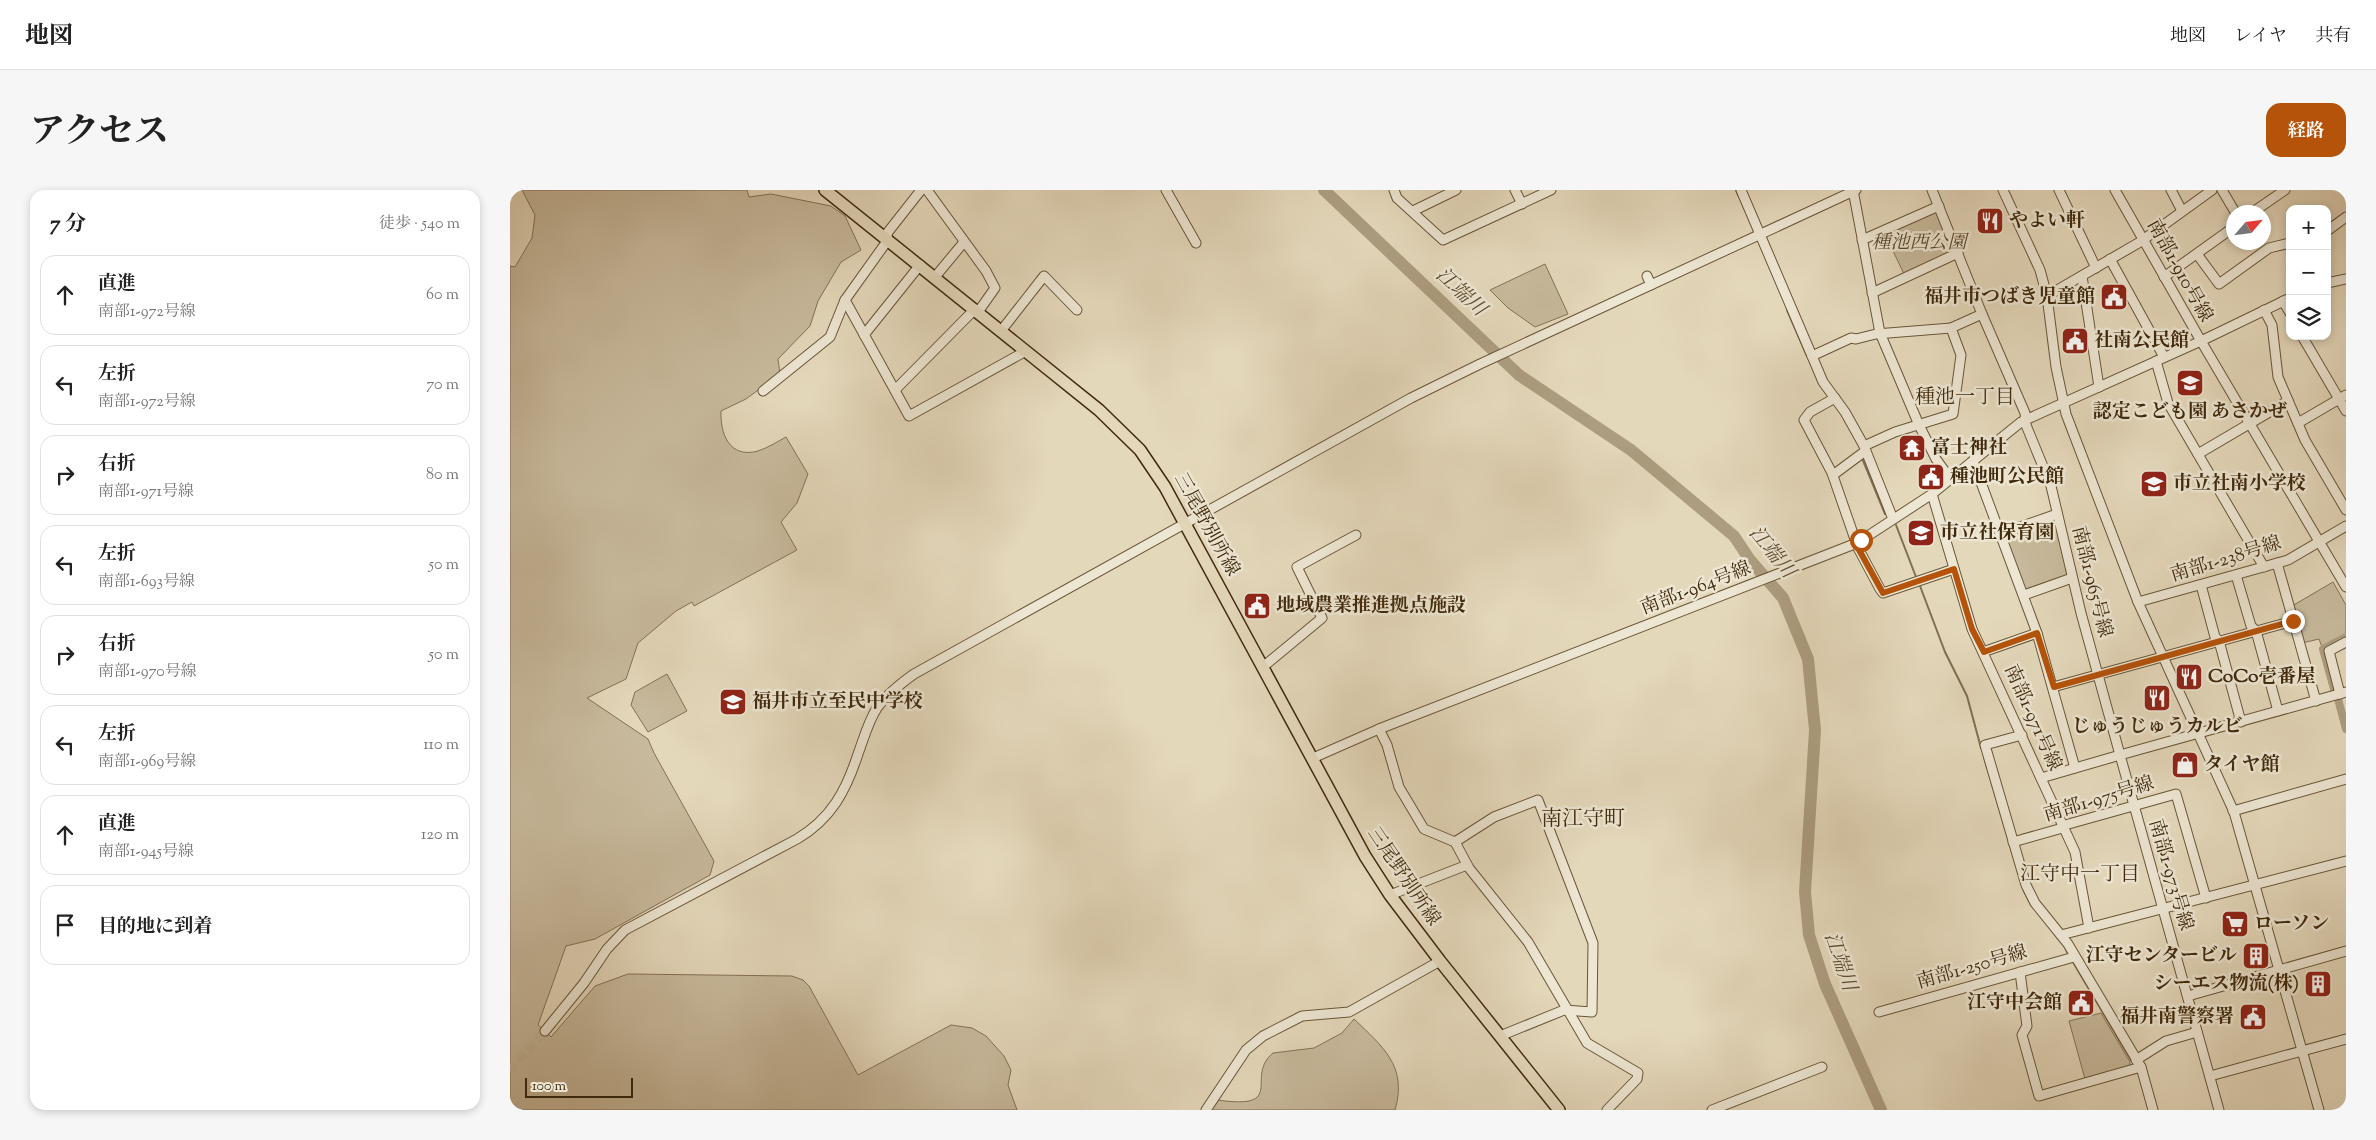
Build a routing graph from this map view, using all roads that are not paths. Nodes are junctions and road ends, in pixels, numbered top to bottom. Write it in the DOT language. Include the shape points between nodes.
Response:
graph roads {
  1 [pos="825,190"];
  2 [pos="921,190"];
  3 [pos="927,190"];
  4 [pos="1166,190"];
  5 [pos="1394,190"];
  6 [pos="1430,190"];
  7 [pos="1456,190"];
  8 [pos="1516,190"];
  9 [pos="1551,190"];
  10 [pos="1741,190"];
  11 [pos="1854,190"];
  12 [pos="1932,190"];
  13 [pos="2003,190"];
  14 [pos="2059,190"];
  15 [pos="2116,190"];
  16 [pos="2171,190"];
  17 [pos="2212,190"];
  18 [pos="2222,190"];
  19 [pos="2285,190"];
  20 [pos="1435,200"];
  21 [pos="1522,204"];
  22 [pos="2231,205"];
  23 [pos="2263,205"];
  24 [pos="1939,206"];
  25 [pos="1413,211"];
  26 [pos="2182,211"];
  27 [pos="2346,218"];
  28 [pos="2331,228"];
  29 [pos="2226,233"];
  30 [pos="1761,234"];
  31 [pos="887,238"];
  32 [pos="2143,239"];
  33 [pos="1862,240"];
  34 [pos="964,242"];
  35 [pos="1196,243"];
  36 [pos="2286,243"];
  37 [pos="1958,253"];
  38 [pos="2198,254"];
  39 [pos="2110,260"];
  40 [pos="920,265"];
  41 [pos="2096,268"];
  42 [pos="1647,276"];
  43 [pos="2082,276"];
  44 [pos="935,277"];
  45 [pos="2164,277"];
  46 [pos="2346,279"];
  47 [pos="2331,280"];
  48 [pos="1651,285"];
  49 [pos="1872,293"];
  50 [pos="2047,296"];
  51 [pos="2286,299"];
  52 [pos="845,300"];
  53 [pos="1077,310"];
  54 [pos="2264,310"];
  55 [pos="976,311"];
  56 [pos="1982,314"];
  57 [pos="1951,328"];
  58 [pos="1001,331"];
  59 [pos="1880,333"];
  60 [pos="864,335"];
  61 [pos="2305,340"];
  62 [pos="2201,341"];
  63 [pos="1026,351"];
  64 [pos="1812,356"];
  65 [pos="2160,359"];
  66 [pos="2099,387"];
  67 [pos="895,390"];
  68 [pos="763,391"];
  69 [pos="2342,397"];
  70 [pos="1835,398"];
  71 [pos="2288,401"];
  72 [pos="2063,402"];
  73 [pos="2346,411"];
  74 [pos="2025,420"];
  75 [pos="2298,423"];
  76 [pos="2249,424"];
  77 [pos="1918,425"];
  78 [pos="1864,449"];
  79 [pos="2198,454"];
  80 [pos="1972,461"];
  81 [pos="1833,475"];
  82 [pos="1951,480"];
  83 [pos="1932,494"];
  84 [pos="2346,510"];
  85 [pos="2057,514"];
  86 [pos="1893,519"];
  87 [pos="1185,523"];
  88 [pos="2346,526"];
  89 [pos="2000,534"];
  90 [pos="1356,535"];
  91 [pos="2318,542"];
  92 [pos="1857,543"];
  93 [pos="2277,563"];
  94 [pos="2264,567"];
  95 [pos="1954,569"];
  96 [pos="2236,575"];
  97 [pos="2072,578"];
  98 [pos="2200,585"];
  99 [pos="2346,587"];
  100 [pos="2024,595"];
  101 [pos="2138,602"];
  102 [pos="2293,621"];
  103 [pos="2256,631"];
  104 [pos="2037,633"];
  105 [pos="2219,641"];
  106 [pos="2346,642"];
  107 [pos="1984,652"];
  108 [pos="2164,657"];
  109 [pos="1264,666"];
  110 [pos="2098,675"];
  111 [pos="2054,687"];
  112 [pos="2343,693"];
  113 [pos="2316,701"];
  114 [pos="2278,711"];
  115 [pos="2241,722"];
  116 [pos="1380,729"];
  117 [pos="2198,734"];
  118 [pos="2022,735"];
  119 [pos="2120,755"];
  120 [pos="1313,758"];
  121 [pos="2075,768"];
  122 [pos="2041,778"];
  123 [pos="2346,779"];
  124 [pos="2134,805"];
  125 [pos="2233,811"];
  126 [pos="2062,826"];
  127 [pos="1455,842"];
  128 [pos="2013,842"];
  129 [pos="2346,861"];
  130 [pos="1466,864"];
  131 [pos="2256,885"];
  132 [pos="1390,895"];
  133 [pos="2206,898"];
  134 [pos="2163,909"];
  135 [pos="2089,928"];
  136 [pos="2061,935"];
  137 [pos="2346,951"];
  138 [pos="2074,957"];
  139 [pos="1440,962"];
  140 [pos="2280,970"];
  141 [pos="2020,972"];
  142 [pos="2188,996"];
  143 [pos="1567,1010"];
  144 [pos="1879,1012"];
  145 [pos="545,1031"];
  146 [pos="2197,1032"];
  147 [pos="1500,1036"];
  148 [pos="2346,1039"];
  149 [pos="2303,1051"];
  150 [pos="2139,1064"];
  151 [pos="1822,1067"];
  152 [pos="2210,1076"];
  153 [pos="1206,1110"];
  154 [pos="1559,1110"];
  155 [pos="1607,1110"];
  156 [pos="1712,1110"];
  157 [pos="2153,1110"];
  158 [pos="2219,1110"];
  159 [pos="2319,1110"];
  1 -- 31 [label="main road, 三尾野別所線"];
  2 -- 31 [label="street" via="888,232"];
  3 -- 34 [label="street"];
  4 -- 35 [label="street"];
  5 -- 25 [label="street"];
  6 -- 20 [label="street"];
  7 -- 20 [label="street"];
  8 -- 21 [label="street"];
  9 -- 21 [label="street"];
  10 -- 30 [label="street"];
  11 -- 30 [label="street"];
  11 -- 33 [label="street"];
  12 -- 24 [label="street, 南部1-965号線"];
  13 -- 50 [label="street" via="2040,270"];
  14 -- 41 [label="street"];
  15 -- 32 [label="street, 南部1-910号線"];
  16 -- 26 [label="street"];
  17 -- 26 [label="street"];
  18 -- 22 [label="street"];
  19 -- 23 [label="street"];
  20 -- 25 [label="street"];
  21 -- 25 [label="street" via="1443,240"];
  24 -- 33 [label="street"];
  24 -- 37 [label="street, 南部1-965号線"];
  26 -- 32 [label="street"];
  27 -- 28 [label="street"];
  29 -- 38 [label="street"];
  30 -- 48 [label="street"];
  30 -- 64 [label="street"];
  31 -- 40 [label="main road, 三尾野別所線"];
  31 -- 52 [label="street"];
  32 -- 39 [label="street"];
  32 -- 45 [label="street, 南部1-910号線"];
  33 -- 49 [label="street"];
  34 -- 44 [label="street"];
  34 -- 55 [label="street" via="986,271 994,288"];
  36 -- 38 [label="street" via="2269,248 2219,284"];
  37 -- 49 [label="street"];
  37 -- 56 [label="street, 南部1-965号線"];
  38 -- 45 [label="street"];
  39 -- 41 [label="street"];
  39 -- 65 [label="street"];
  40 -- 44 [label="main road, 三尾野別所線"];
  40 -- 60 [label="street"];
  41 -- 43 [label="street"];
  42 -- 48 [label="street"];
  43 -- 50 [label="street"];
  43 -- 66 [label="street"];
  44 -- 55 [label="main road, 三尾野別所線"];
  45 -- 62 [label="street, 南部1-910号線"];
  46 -- 47 [label="street"];
  48 -- 87 [label="street" via="1411,398"];
  49 -- 59 [label="street"];
  50 -- 72 [label="street"];
  51 -- 54 [label="street, 南部1-964号線"];
  52 -- 60 [label="street"];
  52 -- 68 [label="street" via="830,337"];
  53 -- 58 [label="street" via="1044,276"];
  54 -- 62 [label="street, 南部1-964号線"];
  54 -- 71 [label="street" via="2272,325 2278,377"];
  55 -- 58 [label="main road, 三尾野別所線"];
  55 -- 67 [label="street"];
  56 -- 57 [label="street"];
  56 -- 74 [label="street, 南部1-965号線" via="2025,413"];
  57 -- 59 [label="street"];
  57 -- 77 [label="street" via="1962,355 1953,414"];
  58 -- 63 [label="main road, 三尾野別所線"];
  59 -- 64 [label="street" via="1851,338"];
  59 -- 77 [label="street"];
  60 -- 67 [label="street"];
  61 -- 69 [label="street"];
  62 -- 65 [label="street, 南部1-964号線"];
  62 -- 76 [label="street, 南部1-910号線"];
  63 -- 67 [label="street" via="909,416"];
  63 -- 87 [label="main road, 三尾野別所線" via="1129,438 1152,465"];
  64 -- 70 [label="street" via="1823,382"];
  65 -- 66 [label="street, 南部1-964号線"];
  65 -- 79 [label="street" via="2168,403"];
  66 -- 72 [label="street, 南部1-964号線"];
  69 -- 73 [label="street"];
  69 -- 75 [label="street"];
  70 -- 78 [label="street"];
  70 -- 81 [label="street" via="1810,412 1804,420"];
  71 -- 75 [label="street"];
  71 -- 76 [label="street"];
  72 -- 74 [label="street, 南部1-964号線"];
  72 -- 101 [label="street"];
  74 -- 80 [label="street, 南部1-964号線"];
  74 -- 85 [label="street, 南部1-965号線"];
  75 -- 84 [label="street"];
  76 -- 79 [label="street"];
  76 -- 91 [label="street, 南部1-910号線"];
  77 -- 78 [label="street" via="1876,439"];
  77 -- 82 [label="street"];
  78 -- 81 [label="street"];
  78 -- 86 [label="street"];
  79 -- 94 [label="street"];
  80 -- 82 [label="street, 南部1-964号線"];
  80 -- 89 [label="street"];
  81 -- 92 [label="street"];
  82 -- 83 [label="street, 南部1-964号線"];
  83 -- 86 [label="street, 南部1-964号線"];
  83 -- 95 [label="street, 南部1-971号線"];
  85 -- 89 [label="street"];
  85 -- 97 [label="street, 南部1-965号線"];
  86 -- 92 [label="street, 南部1-964号線"];
  87 -- 109 [label="main road, 三尾野別所線"];
  87 -- 145 [label="street" via="902,682 872,717 846,788 820,823 797,839 625,930"];
  88 -- 91 [label="street, 南部1-238号線"];
  89 -- 100 [label="street"];
  90 -- 109 [label="street" via="1297,567 1322,618"];
  91 -- 93 [label="street, 南部1-238号線"];
  91 -- 99 [label="street, 南部1-910号線"];
  92 -- 95 [label="street" via="1883,593"];
  92 -- 116 [label="street, 南部1-964号線"];
  93 -- 94 [label="street, 南部1-238号線"];
  93 -- 102 [label="street"];
  94 -- 96 [label="street, 南部1-238号線"];
  95 -- 107 [label="street, 南部1-971号線" via="1972,629"];
  96 -- 98 [label="street, 南部1-238号線"];
  96 -- 103 [label="street"];
  97 -- 100 [label="street"];
  97 -- 110 [label="street, 南部1-965号線"];
  98 -- 101 [label="street, 南部1-238号線"];
  98 -- 105 [label="street" via="2215,637"];
  100 -- 104 [label="street"];
  101 -- 108 [label="street"];
  102 -- 103 [label="street"];
  102 -- 113 [label="street"];
  103 -- 105 [label="street"];
  103 -- 114 [label="street"];
  104 -- 107 [label="street"];
  104 -- 111 [label="street"];
  105 -- 108 [label="street"];
  105 -- 115 [label="street"];
  106 -- 112 [label="street" via="2329,652"];
  107 -- 118 [label="street, 南部1-971号線"];
  108 -- 110 [label="street"];
  108 -- 117 [label="street"];
  109 -- 120 [label="main road, 三尾野別所線"];
  110 -- 111 [label="street"];
  110 -- 119 [label="street, 南部1-965号線"];
  111 -- 121 [label="street"];
  112 -- 113 [label="street"];
  113 -- 114 [label="street"];
  114 -- 115 [label="street"];
  115 -- 117 [label="street"];
  116 -- 120 [label="street, 南部1-964号線"];
  116 -- 127 [label="street" via="1399,787 1424,829"];
  117 -- 119 [label="street"];
  117 -- 125 [label="street"];
  118 -- 122 [label="street, 南部1-971号線"];
  118 -- 128 [label="street" via="1985,745"];
  119 -- 121 [label="street"];
  119 -- 124 [label="street, 南部1-973号線"];
  120 -- 132 [label="main road, 三尾野別所線" via="1365,856"];
  121 -- 122 [label="street"];
  122 -- 126 [label="street, 南部1-971号線"];
  123 -- 125 [label="street"];
  124 -- 126 [label="street, 南部1-975号線"];
  124 -- 133 [label="street, 南部1-975号線" via="2176,794"];
  124 -- 134 [label="street, 南部1-973号線"];
  125 -- 131 [label="street"];
  126 -- 128 [label="street, 南部1-975号線"];
  126 -- 135 [label="street, 南部1-971号線" via="2075,852"];
  127 -- 130 [label="street"];
  127 -- 143 [label="street" via="1494,817 1538,800 1593,943 1592,1012"];
  128 -- 136 [label="street" via="2035,903"];
  129 -- 131 [label="street"];
  130 -- 132 [label="street"];
  130 -- 143 [label="street" via="1528,942"];
  131 -- 133 [label="street"];
  131 -- 140 [label="street"];
  132 -- 139 [label="main road, 三尾野別所線"];
  133 -- 134 [label="street"];
  134 -- 135 [label="street"];
  134 -- 142 [label="street, 南部1-973号線"];
  135 -- 136 [label="street"];
  136 -- 138 [label="street"];
  137 -- 140 [label="street"];
  138 -- 141 [label="street, 南部1-250号線"];
  138 -- 150 [label="street"];
  139 -- 147 [label="main road, 三尾野別所線"];
  139 -- 153 [label="street" via="1349,1012 1302,1016 1263,1036 1246,1050"];
  140 -- 142 [label="street"];
  140 -- 149 [label="street"];
  141 -- 144 [label="street, 南部1-250号線"];
  141 -- 150 [label="street" via="2027,1026 2022,1035 2039,1096"];
  142 -- 146 [label="street, 南部1-973号線"];
  143 -- 147 [label="street"];
  143 -- 155 [label="street" via="1587,1043 1638,1073 1637,1079"];
  146 -- 150 [label="street" via="2166,1041"];
  146 -- 152 [label="street, 南部1-973号線"];
  147 -- 154 [label="main road, 三尾野別所線"];
  148 -- 149 [label="street"];
  149 -- 152 [label="street"];
  149 -- 159 [label="street"];
  150 -- 157 [label="street"];
  151 -- 156 [label="street"];
  152 -- 158 [label="street, 南部1-973号線"];
}
